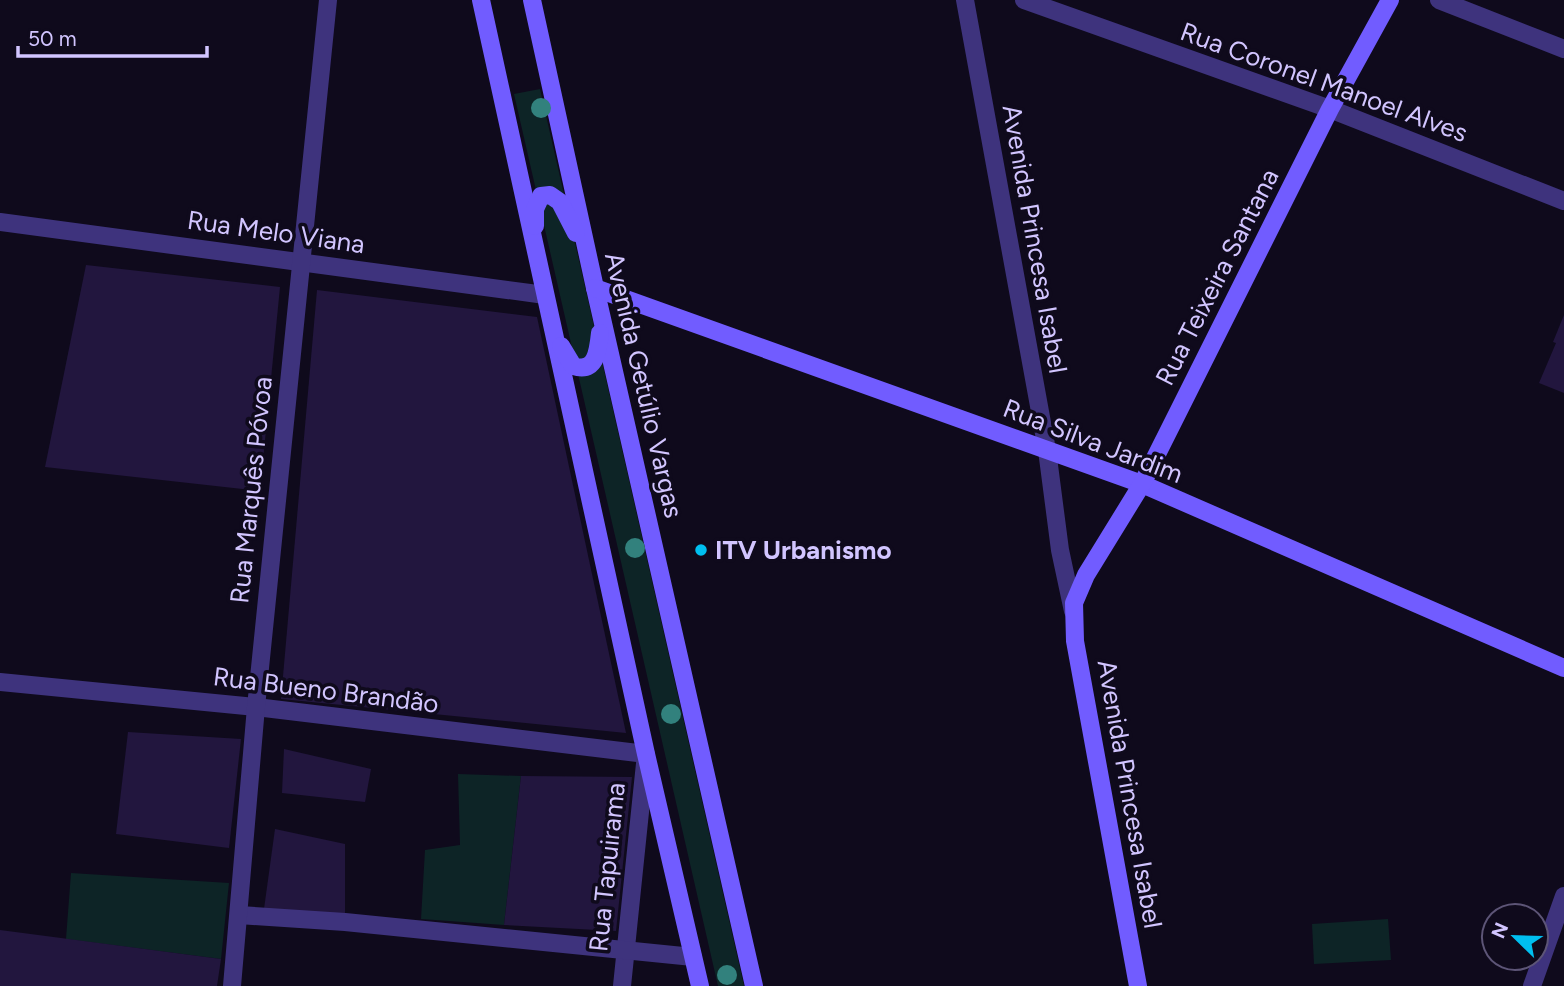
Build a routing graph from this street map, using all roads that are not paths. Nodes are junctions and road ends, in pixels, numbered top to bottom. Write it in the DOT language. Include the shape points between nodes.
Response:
graph roads {
  1 [pos="328,0"];
  2 [pos="481,0"];
  3 [pos="531,0"];
  4 [pos="965,0"];
  5 [pos="1024,0"];
  6 [pos="1390,0"];
  7 [pos="1438,0"];
  8 [pos="1564,49"];
  9 [pos="1330,109"];
  10 [pos="1564,201"];
  11 [pos="0,222"];
  12 [pos="535,248"];
  13 [pos="301,261"];
  14 [pos="590,265"];
  15 [pos="545,295"];
  16 [pos="597,296"];
  17 [pos="551,320"];
  18 [pos="1047,450"];
  19 [pos="1142,484"];
  20 [pos="1086,575"];
  21 [pos="1073,611"];
  22 [pos="1564,668"];
  23 [pos="0,682"];
  24 [pos="256,707"];
  25 [pos="646,754"];
  26 [pos="1564,896"];
  27 [pos="239,915"];
  28 [pos="624,950"];
  29 [pos="693,957"];
  30 [pos="232,986"];
  31 [pos="622,986"];
  32 [pos="700,986"];
  33 [pos="754,986"];
  34 [pos="1138,986"];
  35 [pos="1532,986"];
  1 -- 13 [label="street, Rua Marquês Póvoa"];
  2 -- 12 [label="main road"];
  3 -- 14 [label="main road, Avenida Getúlio Vargas"];
  4 -- 18 [label="street, Avenida Princesa Isabel"];
  5 -- 9 [label="street, Rua Coronel Manoel Alves"];
  6 -- 9 [label="main road, Rua Teixeira Santana"];
  7 -- 8 [label="street"];
  9 -- 10 [label="street, Rua Coronel Manoel Alves"];
  9 -- 19 [label="main road, Rua Teixeira Santana"];
  11 -- 13 [label="street, Rua Melo Viana"];
  12 -- 14 [label="main road" via="535,209 541,196 550,195 561,202"];
  12 -- 15 [label="main road"];
  13 -- 15 [label="street, Rua Melo Viana"];
  13 -- 24 [label="street, Rua Marquês Póvoa"];
  14 -- 16 [label="main road, Avenida Getúlio Vargas"];
  15 -- 17 [label="main road"];
  16 -- 17 [label="main road" via="600,335 594,363 588,367 573,366 565,356"];
  16 -- 18 [label="main road, Rua Silva Jardim"];
  16 -- 33 [label="main road, Avenida Getúlio Vargas"];
  17 -- 25 [label="main road"];
  18 -- 19 [label="main road, Rua Silva Jardim"];
  18 -- 21 [label="street, Avenida Princesa Isabel"];
  19 -- 20 [label="main road, Rua Teixeira Santana"];
  19 -- 22 [label="main road, Rua Silva Jardim"];
  20 -- 21 [label="main road, Avenida Princesa Isabel"];
  21 -- 34 [label="main road, Avenida Princesa Isabel"];
  23 -- 24 [label="street, Rua Bueno Brandão"];
  24 -- 25 [label="street, Rua Bueno Brandão"];
  24 -- 27 [label="street, Rua Marquês Póvoa"];
  25 -- 28 [label="street, Rua Tapuirama"];
  25 -- 29 [label="main road"];
  26 -- 35 [label="street"];
  27 -- 28 [label="street"];
  27 -- 30 [label="street, Rua Marquês Póvoa"];
  28 -- 29 [label="street"];
  28 -- 31 [label="street, Rua Tapuirama"];
  29 -- 32 [label="main road"];
}
